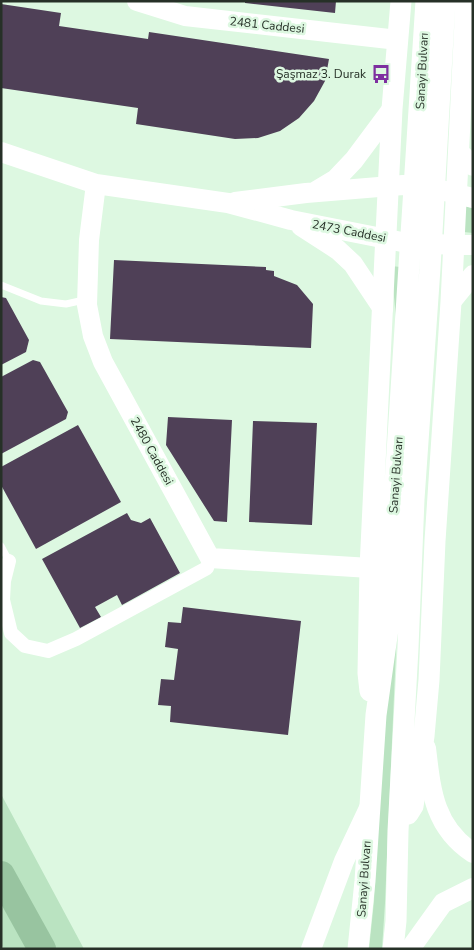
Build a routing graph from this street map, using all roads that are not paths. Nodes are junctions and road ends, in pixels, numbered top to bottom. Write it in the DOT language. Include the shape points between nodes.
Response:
graph roads {
  1 [pos="401,1"];
  2 [pos="426,1"];
  3 [pos="445,1"];
  4 [pos="466,1"];
  5 [pos="144,2"];
  6 [pos="398,40"];
  7 [pos="392,106"];
  8 [pos="466,111"];
  9 [pos="1,152"];
  10 [pos="466,159"];
  11 [pos="96,184"];
  12 [pos="388,186"];
  13 [pos="316,192"];
  14 [pos="464,196"];
  15 [pos="228,203"];
  16 [pos="291,220"];
  17 [pos="386,238"];
  18 [pos="463,245"];
  19 [pos="473,275"];
  20 [pos="1,285"];
  21 [pos="87,299"];
  22 [pos="450,308"];
  23 [pos="383,313"];
  24 [pos="1,546"];
  25 [pos="210,558"];
  26 [pos="9,561"];
  27 [pos="370,568"];
  28 [pos="376,715"];
  29 [pos="424,736"];
  30 [pos="369,808"];
  31 [pos="398,831"];
  32 [pos="473,853"];
  33 [pos="473,888"];
  34 [pos="311,949"];
  35 [pos="358,949"];
  36 [pos="393,949"];
  37 [pos="410,949"];
  1 -- 6 [label="main road"];
  2 -- 28 [label="main road, Sanayi Bulvarı" via="388,629"];
  3 -- 31 [label="main road, Sanayi Bulvarı" via="414,499"];
  4 -- 8 [label="main road"];
  5 -- 6 [label="street, 2481 Caddesi" via="191,17"];
  6 -- 7 [label="main road"];
  7 -- 8 [label="main road" via="402,120 428,129 445,126"];
  7 -- 12 [label="main road"];
  7 -- 13 [label="street" via="354,160 336,179"];
  8 -- 10 [label="main road"];
  9 -- 11 [label="street, 2473 Caddesi"];
  10 -- 14 [label="main road"];
  11 -- 15 [label="street, 2473 Caddesi"];
  11 -- 21 [label="street, 2480 Caddesi" via="89,240"];
  12 -- 13 [label="street, 2473 Caddesi"];
  12 -- 14 [label="street, 2473 Caddesi" via="425,186"];
  12 -- 17 [label="main road"];
  13 -- 15 [label="street, 2473 Caddesi"];
  14 -- 18 [label="main road"];
  15 -- 16 [label="street, 2473 Caddesi"];
  16 -- 17 [label="street, 2473 Caddesi"];
  16 -- 23 [label="street" via="348,259"];
  17 -- 18 [label="street, 2473 Caddesi" via="422,244"];
  17 -- 23 [label="main road"];
  18 -- 22 [label="main road"];
  19 -- 22 [label="street"];
  20 -- 21 [label="lane" via="41,301 66,304"];
  21 -- 25 [label="street, 2480 Caddesi" via="93,336 103,362"];
  22 -- 23 [label="main road" via="433,291 414,288 399,292"];
  22 -- 29 [label="main road"];
  23 -- 27 [label="main road"];
  24 -- 26 [label="lane"];
  25 -- 26 [label="street" via="207,568 48,652 25,646 11,633 3,600"];
  25 -- 27 [label="street"];
  27 -- 28 [label="main road" via="368,673"];
  28 -- 30 [label="main road, Sanayi Bulvarı"];
  29 -- 31 [label="main road" via="412,806"];
  29 -- 32 [label="street" via="436,809 454,839"];
  30 -- 34 [label="street" via="344,861"];
  30 -- 35 [label="main road, Sanayi Bulvarı"];
  31 -- 36 [label="main road, Sanayi Bulvarı"];
  33 -- 37 [label="street" via="443,903"];
}
